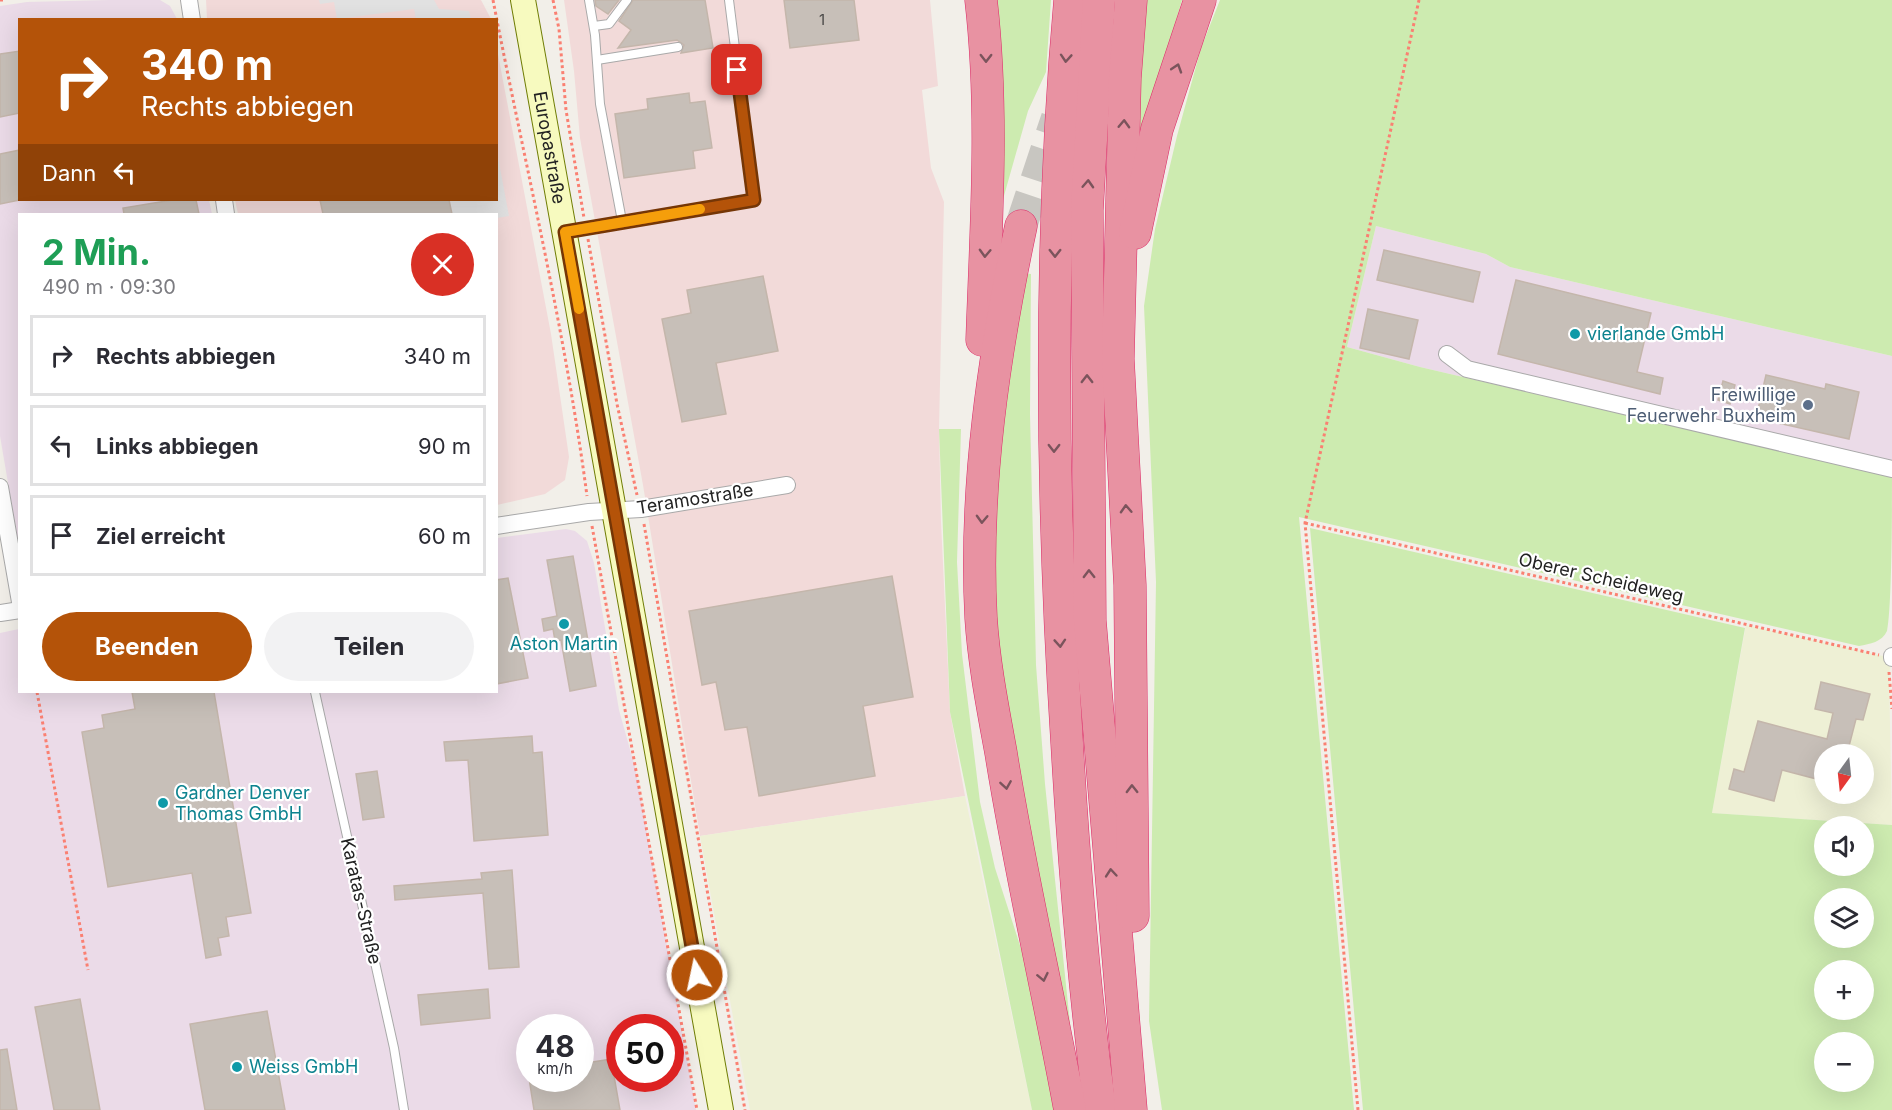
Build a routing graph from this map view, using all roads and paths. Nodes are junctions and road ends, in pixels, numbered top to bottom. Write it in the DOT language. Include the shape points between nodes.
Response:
graph roads {
  1 [pos="0,0"];
  2 [pos="5,0"];
  3 [pos="189,0"];
  4 [pos="493,0"];
  5 [pos="523,0"];
  6 [pos="553,0"];
  7 [pos="589,0"];
  8 [pos="627,0"];
  9 [pos="729,0"];
  10 [pos="981,0"];
  11 [pos="1070,0"];
  12 [pos="1099,0"];
  13 [pos="1131,0"];
  14 [pos="1419,0"];
  15 [pos="1196,10"];
  16 [pos="192,18"];
  17 [pos="497,18"];
  18 [pos="498,25"];
  19 [pos="594,26"];
  20 [pos="678,47"];
  21 [pos="597,60"];
  22 [pos="622,221"];
  23 [pos="1021,226"];
  24 [pos="575,230"];
  25 [pos="1119,308"];
  26 [pos="1447,354"];
  27 [pos="985,461"];
  28 [pos="1892,469"];
  29 [pos="787,485"];
  30 [pos="0,487"];
  31 [pos="641,509"];
  32 [pos="614,511"];
  33 [pos="589,512"];
  34 [pos="1305,524"];
  35 [pos="498,526"];
  36 [pos="18,590"];
  37 [pos="18,610"];
  38 [pos="0,613"];
  39 [pos="1892,657"];
  40 [pos="37,693"];
  41 [pos="315,693"];
  42 [pos="1892,709"];
  43 [pos="88,970"];
  44 [pos="1131,1105"];
  45 [pos="404,1110"];
  46 [pos="697,1110"];
  47 [pos="721,1110"];
  48 [pos="745,1110"];
  49 [pos="1070,1110"];
  50 [pos="1100,1110"];
  51 [pos="1358,1110"];
  1 -- 2 [label="path"];
  3 -- 16 [label="street"];
  4 -- 17 [label="path"];
  5 -- 24 [label="main road, Europastraße"];
  6 -- 24 [label="path" via="559,29"];
  7 -- 19 [label="lane"];
  8 -- 19 [label="lane" via="609,24"];
  9 -- 22 [label="lane" via="754,200"];
  10 -- 27 [label="highway, one-way" via="986,45 987,201 981,367"];
  11 -- 50 [label="highway, one-way" via="1055,224 1054,481 1075,869"];
  44 -- 12 [label="highway, one-way" via="1090,621 1086,210"];
  25 -- 13 [label="highway, one-way"];
  14 -- 34 [label="path"];
  25 -- 15 [label="highway, one-way" via="1157,129"];
  18 -- 33 [label="path" via="541,226"];
  19 -- 21 [label="lane"];
  20 -- 21 [label="lane"];
  21 -- 22 [label="lane" via="600,105"];
  22 -- 24 [label="lane"];
  23 -- 27 [label="highway" via="1002,313"];
  24 -- 31 [label="path"];
  24 -- 32 [label="main road, Europastraße"];
  44 -- 25 [label="highway, one-way" via="1131,630"];
  26 -- 28 [label="street" via="1467,369"];
  27 -- 49 [label="highway, one-way" via="981,618 987,672 1017,853"];
  29 -- 31 [label="street, Teramostraße"];
  30 -- 36 [label="street"];
  31 -- 32 [label="street, Teramostraße"];
  31 -- 48 [label="path"];
  32 -- 33 [label="street, Teramostraße"];
  32 -- 47 [label="main road, Europastraße"];
  33 -- 35 [label="street, Teramostraße"];
  33 -- 46 [label="path"];
  34 -- 39 [label="path, Oberer Scheideweg"];
  34 -- 51 [label="path"];
  37 -- 38 [label="street"];
  39 -- 42 [label="path"];
  40 -- 43 [label="path"];
  41 -- 45 [label="lane, Karatas-Straße" via="394,1048"];
}
